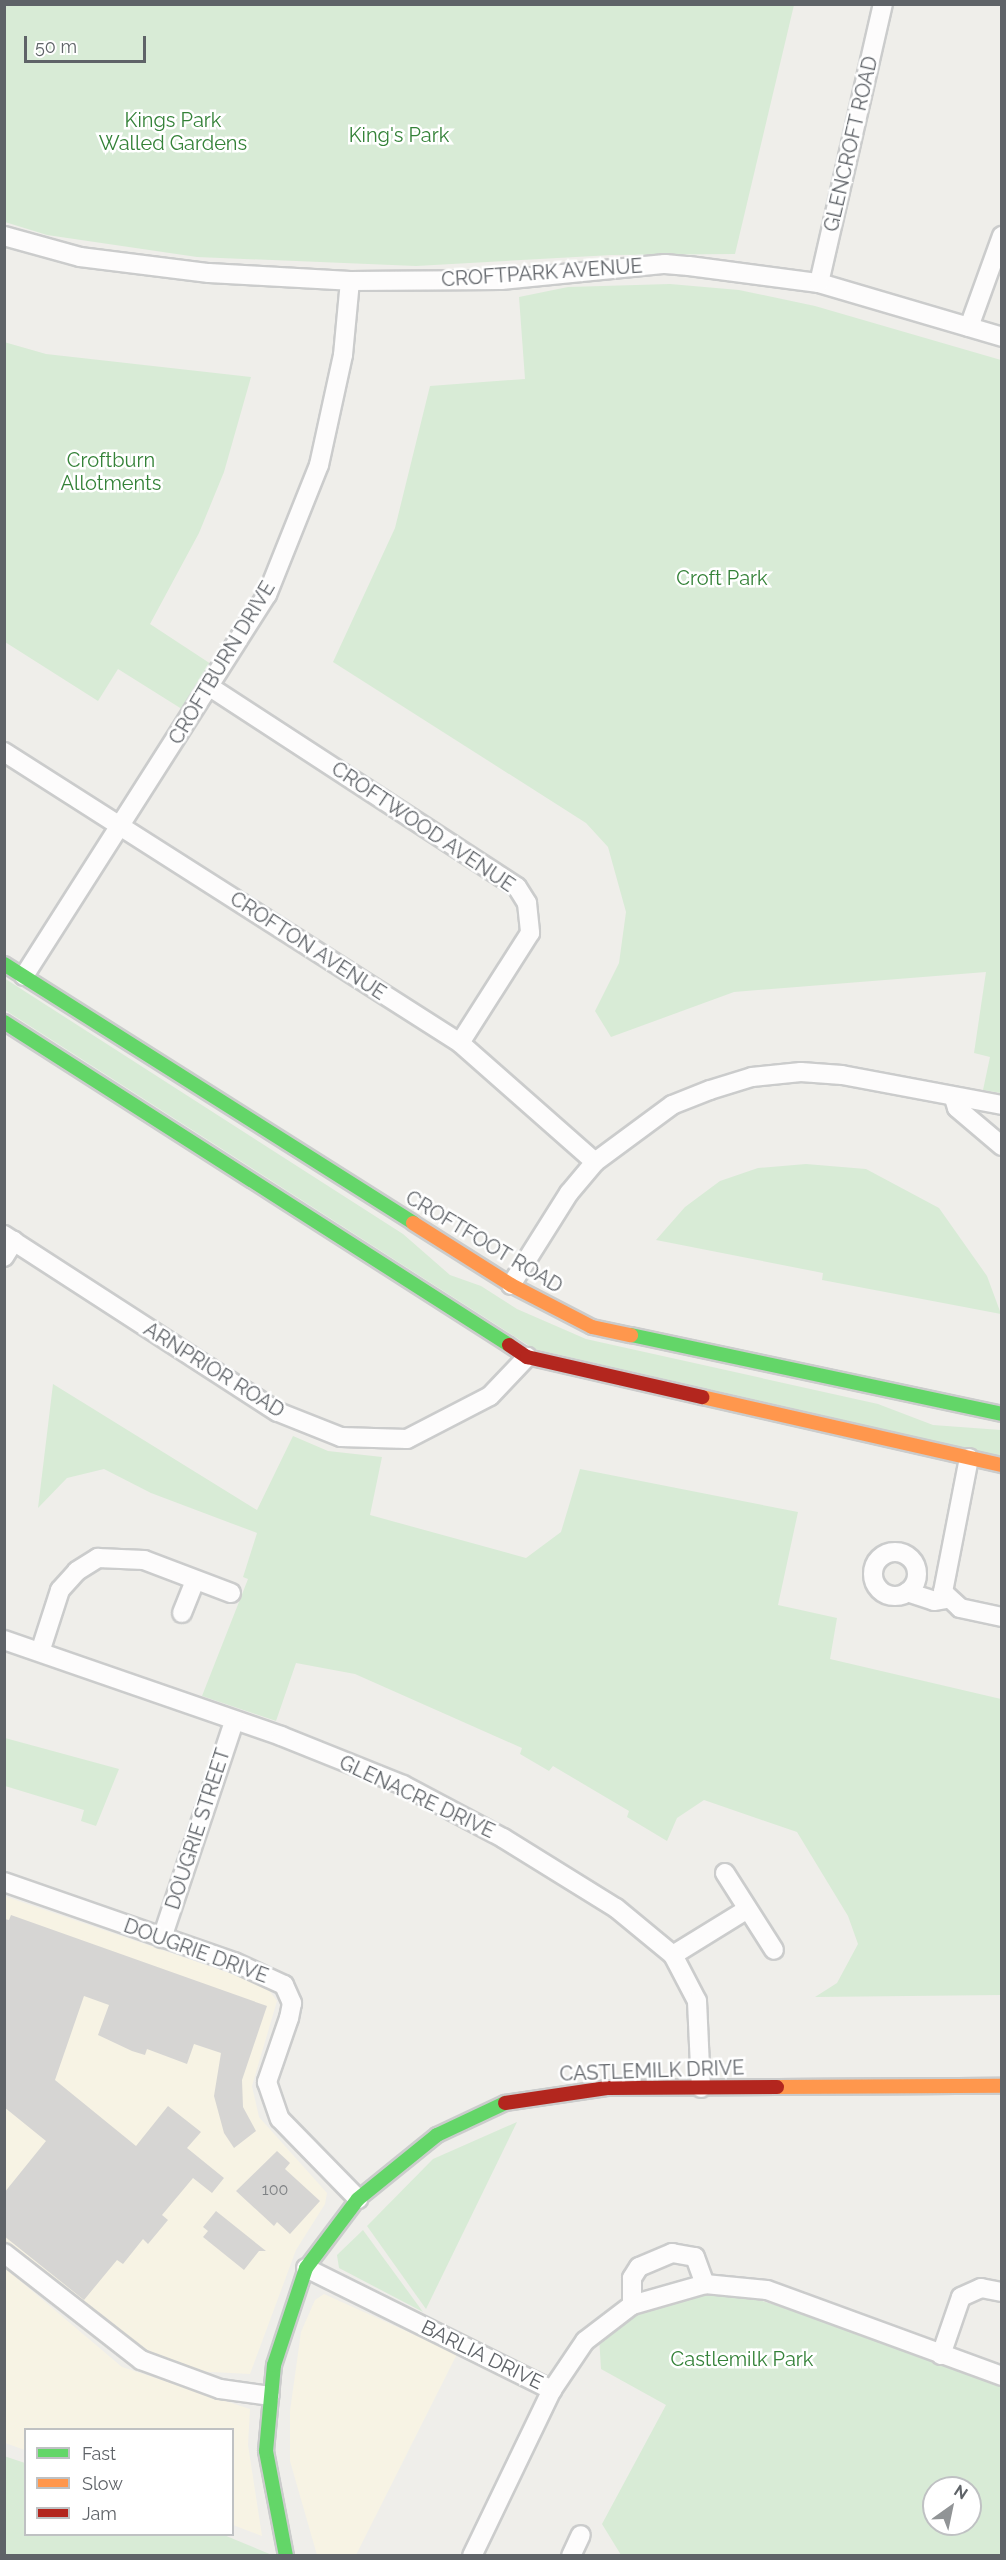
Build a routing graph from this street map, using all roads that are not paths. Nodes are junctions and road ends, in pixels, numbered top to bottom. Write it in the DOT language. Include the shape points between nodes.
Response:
graph roads {
  1 [pos="883,4"];
  2 [pos="4,236"];
  3 [pos="1002,236"];
  4 [pos="350,281"];
  5 [pos="819,283"];
  6 [pos="969,327"];
  7 [pos="1002,337"];
  8 [pos="210,687"];
  9 [pos="4,752"];
  10 [pos="120,827"];
  11 [pos="4,964"];
  12 [pos="24,976"];
  13 [pos="4,1022"];
  14 [pos="460,1043"];
  15 [pos="954,1098"];
  16 [pos="1002,1105"];
  17 [pos="1002,1146"];
  18 [pos="595,1162"];
  19 [pos="9,1238"];
  20 [pos="4,1257"];
  21 [pos="511,1285"];
  22 [pos="527,1357"];
  23 [pos="1002,1414"];
  24 [pos="969,1458"];
  25 [pos="1002,1465"];
  26 [pos="195,1580"];
  27 [pos="907,1592"];
  28 [pos="231,1593"];
  29 [pos="947,1599"];
  30 [pos="182,1613"];
  31 [pos="1002,1617"];
  32 [pos="4,1640"];
  33 [pos="40,1649"];
  34 [pos="234,1720"];
  35 [pos="725,1873"];
  36 [pos="4,1882"];
  37 [pos="746,1910"];
  38 [pos="162,1938"];
  39 [pos="774,1950"];
  40 [pos="673,1956"];
  41 [pos="1002,2086"];
  42 [pos="701,2088"];
  43 [pos="358,2199"];
  44 [pos="4,2253"];
  45 [pos="306,2268"];
  46 [pos="705,2284"];
  47 [pos="1002,2292"];
  48 [pos="632,2304"];
  49 [pos="941,2355"];
  50 [pos="1002,2376"];
  51 [pos="552,2390"];
  52 [pos="270,2396"];
  53 [pos="581,2535"];
  54 [pos="286,2556"];
  55 [pos="472,2556"];
  56 [pos="571,2556"];
  1 -- 5 [label="street, GLENCROFT ROAD"];
  2 -- 4 [label="street, CROFTPARK AVENUE" via="80,257 209,273"];
  3 -- 6 [label="street"];
  4 -- 5 [label="street, CROFTPARK AVENUE" via="501,280 665,264"];
  4 -- 8 [label="street, CROFTBURN DRIVE" via="343,355 319,465 267,595"];
  5 -- 6 [label="street, CROFTPARK AVENUE"];
  6 -- 7 [label="street, CROFTPARK AVENUE"];
  8 -- 10 [label="street, CROFTBURN DRIVE"];
  8 -- 14 [label="street, CROFTWOOD AVENUE" via="517,887 527,903 530,933"];
  9 -- 10 [label="street, CROFTON AVENUE"];
  10 -- 12 [label="street, CROFTBURN DRIVE"];
  10 -- 14 [label="street, CROFTON AVENUE"];
  11 -- 12 [label="street, CROFTFOOT ROAD"];
  12 -- 21 [label="street, CROFTFOOT ROAD"];
  13 -- 22 [label="street"];
  14 -- 18 [label="street, CROFTON AVENUE"];
  15 -- 16 [label="street"];
  15 -- 17 [label="street" via="957,1108"];
  15 -- 18 [label="street" via="842,1075 801,1072 752,1077 672,1106"];
  18 -- 21 [label="street" via="569,1193"];
  19 -- 20 [label="street"];
  19 -- 22 [label="street, ARNPRIOR ROAD" via="278,1413 341,1437 407,1438 490,1395"];
  21 -- 23 [label="street, CROFTFOOT ROAD" via="592,1327"];
  22 -- 24 [label="street"];
  24 -- 25 [label="street"];
  24 -- 29 [label="street" via="945,1579"];
  26 -- 28 [label="street"];
  26 -- 30 [label="street"];
  26 -- 33 [label="street" via="144,1560 98,1558 77,1571 60,1590"];
  27 -- 29 [label="street" via="934,1601"];
  29 -- 31 [label="street" via="960,1608"];
  32 -- 33 [label="street, GLENACRE DRIVE"];
  33 -- 34 [label="street, GLENACRE DRIVE"];
  34 -- 38 [label="street, DOUGRIE STREET"];
  34 -- 40 [label="street, GLENACRE DRIVE" via="403,1785 503,1838 627,1915"];
  35 -- 37 [label="street"];
  36 -- 38 [label="street, DOUGRIE DRIVE"];
  37 -- 39 [label="street"];
  37 -- 40 [label="street"];
  38 -- 43 [label="street, DOUGRIE DRIVE" via="259,1972 284,1985 292,2003 267,2082 280,2119"];
  40 -- 42 [label="street, GLENACRE DRIVE" via="697,2001"];
  41 -- 42 [label="street, CASTLEMILK DRIVE"];
  42 -- 43 [label="street, CASTLEMILK DRIVE" via="546,2094 489,2108 437,2135"];
  43 -- 45 [label="street, CASTLEMILK DRIVE"];
  44 -- 52 [label="street" via="141,2360 220,2389"];
  45 -- 51 [label="street, BARLIA DRIVE"];
  45 -- 52 [label="street, CASTLEMILK DRIVE" via="276,2355"];
  46 -- 48 [label="street, BARLIA DRIVE"];
  46 -- 48 [label="street" via="695,2257 672,2253 639,2267 632,2278"];
  46 -- 49 [label="street, BARLIA DRIVE" via="767,2289"];
  47 -- 49 [label="street" via="981,2288 961,2298"];
  48 -- 51 [label="street, BARLIA DRIVE" via="585,2341"];
  49 -- 50 [label="street, BARLIA DRIVE"];
  51 -- 55 [label="street"];
  52 -- 54 [label="street, CASTLEMILK DRIVE" via="266,2451"];
  53 -- 56 [label="street"];
}
